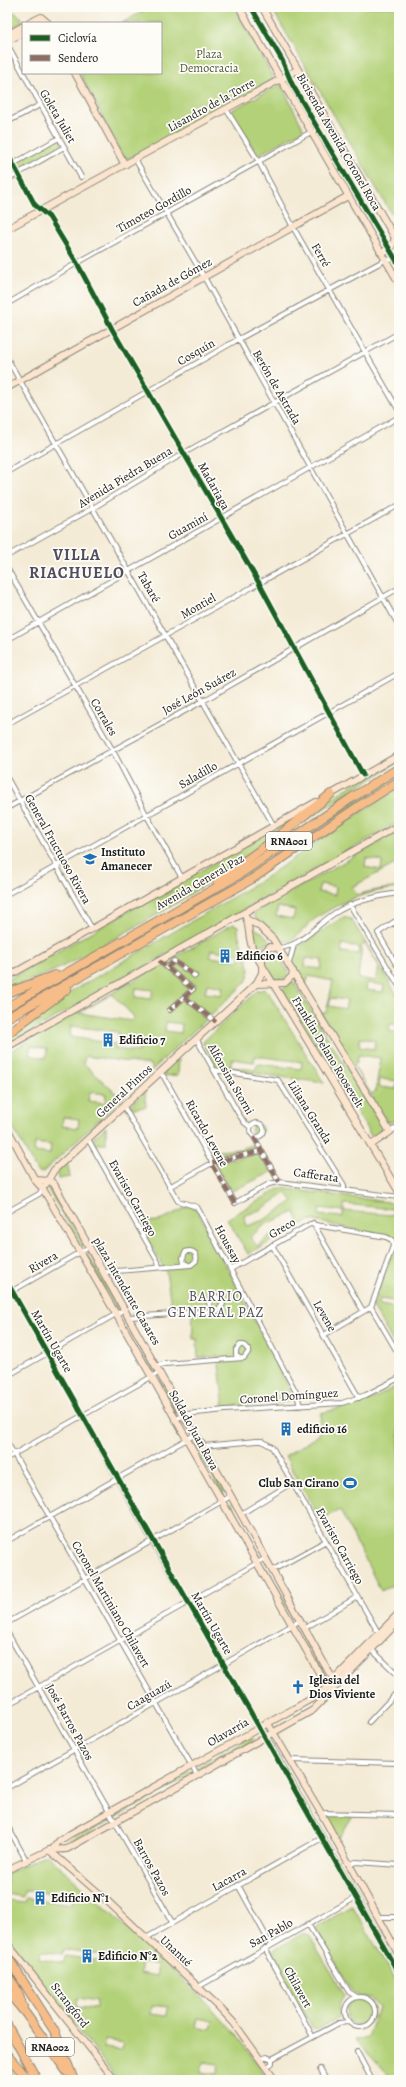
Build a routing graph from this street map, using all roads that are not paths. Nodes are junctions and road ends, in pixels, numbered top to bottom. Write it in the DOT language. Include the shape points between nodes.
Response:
graph roads {
  1 [pos="239,7"];
  2 [pos="262,7"];
  3 [pos="31,22"];
  4 [pos="47,22"];
  5 [pos="22,27"];
  6 [pos="22,34"];
  7 [pos="7,35"];
  8 [pos="7,43"];
  9 [pos="297,70"];
  10 [pos="22,71"];
  11 [pos="24,74"];
  12 [pos="76,74"];
  13 [pos="281,79"];
  14 [pos="40,105"];
  15 [pos="226,109"];
  16 [pos="7,122"];
  17 [pos="311,132"];
  18 [pos="59,138"];
  19 [pos="64,147"];
  20 [pos="7,153"];
  21 [pos="135,159"];
  22 [pos="259,162"];
  23 [pos="13,164"];
  24 [pos="124,165"];
  25 [pos="18,174"];
  26 [pos="81,178"];
  27 [pos="7,180"];
  28 [pos="348,196"];
  29 [pos="40,211"];
  30 [pos="167,214"];
  31 [pos="293,227"];
  32 [pos="7,230"];
  33 [pos="395,238"];
  34 [pos="399,245"];
  35 [pos="380,251"];
  36 [pos="399,259"];
  37 [pos="385,260"];
  38 [pos="77,263"];
  39 [pos="204,277"];
  40 [pos="399,283"];
  41 [pos="330,290"];
  42 [pos="7,304"];
  43 [pos="112,329"];
  44 [pos="399,333"];
  45 [pos="238,340"];
  46 [pos="365,352"];
  47 [pos="7,358"];
  48 [pos="20,381"];
  49 [pos="7,388"];
  50 [pos="149,390"];
  51 [pos="273,402"];
  52 [pos="399,411"];
  53 [pos="399,417"];
  54 [pos="56,445"];
  55 [pos="184,453"];
  56 [pos="311,468"];
  57 [pos="7,472"];
  58 [pos="399,505"];
  59 [pos="93,508"];
  60 [pos="221,518"];
  61 [pos="348,534"];
  62 [pos="7,556"];
  63 [pos="7,568"];
  64 [pos="128,571"];
  65 [pos="259,583"];
  66 [pos="399,588"];
  67 [pos="383,597"];
  68 [pos="39,622"];
  69 [pos="399,626"];
  70 [pos="166,636"];
  71 [pos="7,640"];
  72 [pos="294,648"];
  73 [pos="399,673"];
  74 [pos="74,686"];
  75 [pos="203,701"];
  76 [pos="331,712"];
  77 [pos="7,724"];
  78 [pos="112,749"];
  79 [pos="399,755"];
  80 [pos="238,763"];
  81 [pos="399,768"];
  82 [pos="363,775"];
  83 [pos="7,778"];
  84 [pos="399,781"];
  85 [pos="331,794"];
  86 [pos="20,800"];
  87 [pos="7,808"];
  88 [pos="147,816"];
  89 [pos="274,826"];
  90 [pos="399,826"];
  91 [pos="57,865"];
  92 [pos="182,878"];
  93 [pos="7,894"];
  94 [pos="399,894"];
  95 [pos="350,905"];
  96 [pos="177,910"];
  97 [pos="244,913"];
  98 [pos="248,920"];
  99 [pos="92,929"];
  100 [pos="399,929"];
  101 [pos="294,945"];
  102 [pos="278,948"];
  103 [pos="387,950"];
  104 [pos="99,954"];
  105 [pos="379,954"];
  106 [pos="159,961"];
  107 [pos="261,962"];
  108 [pos="289,963"];
  109 [pos="103,964"];
  110 [pos="399,966"];
  111 [pos="167,968"];
  112 [pos="293,971"];
  113 [pos="195,976"];
  114 [pos="7,977"];
  115 [pos="256,984"];
  116 [pos="275,985"];
  117 [pos="399,986"];
  118 [pos="7,993"];
  119 [pos="184,997"];
  120 [pos="7,1007"];
  121 [pos="170,1010"];
  122 [pos="7,1018"];
  123 [pos="216,1022"];
  124 [pos="7,1034"];
  125 [pos="197,1040"];
  126 [pos="7,1047"];
  127 [pos="214,1070"];
  128 [pos="160,1073"];
  129 [pos="124,1107"];
  130 [pos="399,1126"];
  131 [pos="250,1128"];
  132 [pos="7,1129"];
  133 [pos="390,1132"];
  134 [pos="254,1137"];
  135 [pos="88,1139"];
  136 [pos="371,1145"];
  137 [pos="261,1151"];
  138 [pos="211,1163"];
  139 [pos="35,1180"];
  140 [pos="48,1181"];
  141 [pos="279,1182"];
  142 [pos="169,1187"];
  143 [pos="43,1189"];
  144 [pos="344,1190"];
  145 [pos="399,1192"];
  146 [pos="399,1198"];
  147 [pos="235,1203"];
  148 [pos="7,1212"];
  149 [pos="313,1223"];
  150 [pos="272,1245"];
  151 [pos="89,1247"];
  152 [pos="80,1252"];
  153 [pos="189,1265"];
  154 [pos="158,1267"];
  155 [pos="231,1269"];
  156 [pos="104,1272"];
  157 [pos="7,1282"];
  158 [pos="12,1291"];
  159 [pos="7,1294"];
  160 [pos="372,1307"];
  161 [pos="125,1309"];
  162 [pos="215,1311"];
  163 [pos="364,1311"];
  164 [pos="116,1314"];
  165 [pos="130,1317"];
  166 [pos="324,1335"];
  167 [pos="47,1353"];
  168 [pos="399,1355"];
  169 [pos="240,1358"];
  170 [pos="158,1369"];
  171 [pos="7,1376"];
  172 [pos="152,1376"];
  173 [pos="399,1378"];
  174 [pos="359,1398"];
  175 [pos="300,1406"];
  176 [pos="83,1415"];
  177 [pos="183,1415"];
  178 [pos="176,1419"];
  179 [pos="196,1434"];
  180 [pos="186,1439"];
  181 [pos="7,1442"];
  182 [pos="203,1446"];
  183 [pos="14,1454"];
  184 [pos="7,1458"];
  185 [pos="117,1479"];
  186 [pos="293,1482"];
  187 [pos="231,1496"];
  188 [pos="222,1501"];
  189 [pos="241,1514"];
  190 [pos="50,1517"];
  191 [pos="7,1541"];
  192 [pos="152,1541"];
  193 [pos="326,1541"];
  194 [pos="266,1558"];
  195 [pos="258,1563"];
  196 [pos="273,1570"];
  197 [pos="86,1579"];
  198 [pos="357,1597"];
  199 [pos="188,1602"];
  200 [pos="399,1613"];
  201 [pos="301,1620"];
  202 [pos="399,1621"];
  203 [pos="7,1623"];
  204 [pos="293,1625"];
  205 [pos="305,1628"];
  206 [pos="7,1632"];
  207 [pos="379,1634"];
  208 [pos="121,1640"];
  209 [pos="371,1649"];
  210 [pos="224,1664"];
  211 [pos="399,1676"];
  212 [pos="337,1681"];
  213 [pos="38,1687"];
  214 [pos="329,1690"];
  215 [pos="399,1690"];
  216 [pos="156,1703"];
  217 [pos="7,1705"];
  218 [pos="267,1722"];
  219 [pos="369,1722"];
  220 [pos="260,1727"];
  221 [pos="273,1732"];
  222 [pos="265,1737"];
  223 [pos="74,1750"];
  224 [pos="290,1760"];
  225 [pos="399,1763"];
  226 [pos="192,1765"];
  227 [pos="197,1775"];
  228 [pos="7,1788"];
  229 [pos="108,1812"];
  230 [pos="322,1812"];
  231 [pos="399,1815"];
  232 [pos="115,1822"];
  233 [pos="7,1824"];
  234 [pos="322,1838"];
  235 [pos="50,1850"];
  236 [pos="26,1860"];
  237 [pos="350,1864"];
  238 [pos="399,1865"];
  239 [pos="7,1870"];
  240 [pos="238,1885"];
  241 [pos="355,1898"];
  242 [pos="378,1917"];
  243 [pos="399,1917"];
  244 [pos="172,1922"];
  245 [pos="308,1924"];
  246 [pos="146,1938"];
  247 [pos="7,1943"];
  248 [pos="271,1945"];
  249 [pos="264,1948"];
  250 [pos="399,1955"];
  251 [pos="7,1956"];
  252 [pos="399,1974"];
  253 [pos="7,1976"];
  254 [pos="198,1986"];
  255 [pos="7,1991"];
  256 [pos="349,1992"];
  257 [pos="357,1996"];
  258 [pos="348,2002"];
  259 [pos="345,2011"];
  260 [pos="26,2014"];
  261 [pos="348,2022"];
  262 [pos="339,2023"];
  263 [pos="7,2026"];
  264 [pos="313,2036"];
  265 [pos="357,2052"];
  266 [pos="7,2055"];
  267 [pos="261,2059"];
  268 [pos="272,2059"];
  269 [pos="267,2068"];
  270 [pos="320,2069"];
  271 [pos="29,2080"];
  272 [pos="37,2080"];
  273 [pos="73,2080"];
  274 [pos="115,2080"];
  275 [pos="275,2080"];
  276 [pos="326,2080"];
  277 [pos="372,2080"];
  1 -- 13 [label="street"];
  2 -- 9 [label="street"];
  3 -- 4 [label="street" via="44,18"];
  5 -- 7 [label="street"];
  6 -- 8 [label="street"];
  8 -- 10 [label="street, Goleta Juliet"];
  9 -- 13 [label="street, Lisandro de la Torre"];
  9 -- 33 [label="street"];
  11 -- 14 [label="street, Goleta Juliet"];
  12 -- 24 [label="street"];
  13 -- 15 [label="street, Lisandro de la Torre"];
  13 -- 17 [label="street"];
  14 -- 16 [label="street"];
  14 -- 18 [label="street, Goleta Juliet"];
  15 -- 21 [label="street, Lisandro de la Torre"];
  15 -- 22 [label="street, Ferré"];
  17 -- 22 [label="street, Timoteo Gordillo"];
  17 -- 28 [label="street"];
  18 -- 19 [label="street, Goleta Juliet"];
  18 -- 23 [label="street"];
  19 -- 25 [label="street"];
  19 -- 26 [label="street, Goleta Juliet"];
  20 -- 23 [label="street, Madariaga"];
  21 -- 24 [label="street, Lisandro de la Torre"];
  21 -- 30 [label="street, Berón de Astrada"];
  22 -- 30 [label="street, Timoteo Gordillo"];
  22 -- 31 [label="street, Ferré"];
  23 -- 25 [label="street, Madariaga"];
  24 -- 29 [label="street, Lisandro de la Torre"];
  25 -- 27 [label="street"];
  25 -- 29 [label="street, Madariaga"];
  28 -- 31 [label="street, Cañada de Gómez"];
  28 -- 35 [label="street"];
  29 -- 32 [label="street"];
  29 -- 38 [label="street, Madariaga" via="49,217"];
  30 -- 38 [label="street, Timoteo Gordillo"];
  30 -- 39 [label="street, Berón de Astrada"];
  31 -- 39 [label="street, Cañada de Gómez"];
  31 -- 41 [label="street, Ferré"];
  33 -- 34 [label="street"];
  33 -- 35 [label="street" via="390,251"];
  35 -- 37 [label="street"];
  36 -- 37 [label="street, Cosquín"];
  37 -- 40 [label="street"];
  37 -- 41 [label="street, Cosquín"];
  38 -- 42 [label="street, Timoteo Gordillo"];
  38 -- 43 [label="street, Madariaga"];
  39 -- 43 [label="street, Cañada de Gómez"];
  39 -- 45 [label="street, Berón de Astrada"];
  41 -- 45 [label="street, Cosquín"];
  41 -- 46 [label="street, Ferré"];
  43 -- 48 [label="street, Cañada de Gómez"];
  43 -- 50 [label="street, Madariaga"];
  44 -- 46 [label="street, Avenida Piedra Buena"];
  45 -- 50 [label="street, Cosquín"];
  45 -- 51 [label="street, Berón de Astrada"];
  46 -- 51 [label="street, Avenida Piedra Buena"];
  46 -- 52 [label="street, Ferré"];
  47 -- 48 [label="street, Tabaré"];
  48 -- 49 [label="street, Cañada de Gómez"];
  48 -- 54 [label="street, Tabaré"];
  50 -- 54 [label="street, Cosquín"];
  50 -- 55 [label="street, Madariaga"];
  51 -- 55 [label="street, Avenida Piedra Buena"];
  51 -- 56 [label="street, Berón de Astrada"];
  53 -- 56 [label="street, Guaminí"];
  54 -- 57 [label="street, Cosquín"];
  54 -- 59 [label="street, Tabaré"];
  55 -- 59 [label="street, Avenida Piedra Buena"];
  55 -- 60 [label="street, Madariaga"];
  56 -- 60 [label="street, Guaminí"];
  56 -- 61 [label="street, Berón de Astrada"];
  58 -- 61 [label="street, Montiel"];
  59 -- 62 [label="street, Avenida Piedra Buena"];
  59 -- 64 [label="street, Tabaré"];
  60 -- 64 [label="street, Guaminí"];
  60 -- 65 [label="street, Madariaga"];
  61 -- 65 [label="street, Montiel"];
  61 -- 67 [label="street, Berón de Astrada"];
  63 -- 68 [label="street, Corrales"];
  64 -- 68 [label="street, Guaminí"];
  64 -- 70 [label="street, Tabaré"];
  65 -- 70 [label="street, Montiel"];
  65 -- 72 [label="street, Madariaga"];
  66 -- 67 [label="street, José León Suárez"];
  67 -- 69 [label="street, Berón de Astrada"];
  67 -- 72 [label="street, José León Suárez"];
  68 -- 71 [label="street, Guaminí"];
  68 -- 74 [label="street, Corrales"];
  70 -- 74 [label="street, Montiel"];
  70 -- 75 [label="street, Tabaré"];
  72 -- 75 [label="street, José León Suárez"];
  72 -- 76 [label="street, Madariaga"];
  73 -- 76 [label="street, Saladillo"];
  74 -- 77 [label="street, Montiel"];
  74 -- 78 [label="street, Corrales"];
  75 -- 78 [label="street, José León Suárez"];
  75 -- 80 [label="street, Tabaré"];
  76 -- 80 [label="street, Saladillo"];
  76 -- 82 [label="street, Madariaga"];
  78 -- 86 [label="street, José León Suárez"];
  78 -- 88 [label="street, Corrales"];
  79 -- 82 [label="street, Avenida General Paz"];
  80 -- 88 [label="street, Saladillo"];
  80 -- 89 [label="street, Tabaré"];
  81 -- 96 [label="highway, Avenida General Paz / RNA001" via="258,862"];
  82 -- 85 [label="street, Avenida General Paz"];
  83 -- 86 [label="street, General Fructuoso Rivera"];
  84 -- 109 [label="highway, Avenida General Paz / RNA001" via="252,879"];
  85 -- 89 [label="street, Avenida General Paz"];
  85 -- 96 [label="highway" via="251,858"];
  86 -- 87 [label="street, José León Suárez"];
  86 -- 91 [label="street, General Fructuoso Rivera"];
  88 -- 91 [label="street, Saladillo"];
  88 -- 92 [label="street, Corrales"];
  89 -- 92 [label="street, Avenida General Paz"];
  90 -- 97 [label="street"];
  91 -- 93 [label="street, Saladillo"];
  91 -- 99 [label="street, General Fructuoso Rivera"];
  92 -- 99 [label="street, Avenida General Paz"];
  94 -- 95 [label="street" via="372,898"];
  95 -- 101 [label="street" via="329,917"];
  95 -- 105 [label="street"];
  96 -- 104 [label="highway, Avenida General Paz / RNA001"];
  97 -- 98 [label="street, Franklin Delano Roosevelt"];
  97 -- 106 [label="street"];
  98 -- 102 [label="street, Franklin Delano Roosevelt" via="266,931"];
  98 -- 107 [label="street, Franklin Delano Roosevelt" via="251,947"];
  99 -- 114 [label="street, Avenida General Paz"];
  100 -- 103 [label="street" via="394,922 378,933"];
  101 -- 102 [label="street"];
  101 -- 108 [label="street"];
  102 -- 107 [label="street" via="269,947 264,951"];
  102 -- 108 [label="street, Franklin Delano Roosevelt"];
  103 -- 105 [label="street"];
  103 -- 110 [label="street"];
  104 -- 118 [label="highway" via="41,981"];
  104 -- 120 [label="highway, Avenida General Paz / RNA001"];
  105 -- 117 [label="street"];
  106 -- 111 [label="street"];
  106 -- 126 [label="street"];
  107 -- 115 [label="street" via="262,973"];
  107 -- 116 [label="street, Franklin Delano Roosevelt"];
  108 -- 112 [label="street, Franklin Delano Roosevelt"];
  109 -- 122 [label="highway, Avenida General Paz / RNA001"];
  109 -- 124 [label="highway"];
  111 -- 113 [label="street" via="174,961"];
  111 -- 119 [label="street" via="193,989"];
  112 -- 116 [label="street" via="289,980"];
  112 -- 133 [label="street, Franklin Delano Roosevelt"];
  115 -- 116 [label="street"];
  115 -- 123 [label="street, General Pintos"];
  116 -- 136 [label="street, Franklin Delano Roosevelt"];
  119 -- 121 [label="street"];
  119 -- 123 [label="street"];
  123 -- 125 [label="street, General Pintos"];
  125 -- 127 [label="street, Alfonsina Storni"];
  125 -- 128 [label="street, General Pintos"];
  127 -- 131 [label="street, Alfonsina Storni" via="238,1113"];
  127 -- 144 [label="street, Liliana Granda" via="278,1080 344,1185"];
  128 -- 129 [label="street, General Pintos"];
  128 -- 138 [label="street, Ricardo Levene"];
  129 -- 135 [label="street, General Pintos"];
  129 -- 142 [label="street, Houssay"];
  130 -- 133 [label="street"];
  131 -- 134 [label="street, Alfonsina Storni"];
  131 -- 134 [label="street, Alfonsina Storni" via="255,1123 263,1126 262,1135"];
  132 -- 139 [label="street, Soldado Juan Rava"];
  133 -- 136 [label="street"];
  134 -- 137 [label="street, Alfonsina Storni"];
  135 -- 140 [label="street, General Pintos" via="54,1170"];
  135 -- 154 [label="street, Evaristo Carriego" via="158,1262"];
  136 -- 145 [label="street, Franklin Delano Roosevelt"];
  137 -- 138 [label="street"];
  137 -- 141 [label="street, Alfonsina Storni"];
  138 -- 142 [label="street"];
  138 -- 147 [label="street, Ricardo Levene"];
  139 -- 140 [label="street"];
  139 -- 143 [label="street, Soldado Juan Rava"];
  140 -- 143 [label="street, General Pintos"];
  140 -- 151 [label="street, plaza intendente Casares" via="54,1184"];
  141 -- 144 [label="street, Cafferata"];
  141 -- 147 [label="street, Cafferata" via="270,1184"];
  142 -- 155 [label="street, Houssay" via="180,1203 197,1207"];
  143 -- 148 [label="street, General Pintos" via="39,1194"];
  143 -- 152 [label="street, Soldado Juan Rava"];
  144 -- 146 [label="street, Cafferata"];
  149 -- 150 [label="street, Greco"];
  149 -- 160 [label="street, Greco" via="392,1240 393,1244"];
  149 -- 163 [label="street"];
  150 -- 155 [label="street, Greco"];
  150 -- 166 [label="street, Levene"];
  151 -- 152 [label="street, Rivera"];
  151 -- 156 [label="street, plaza intendente Casares"];
  152 -- 158 [label="street, Rivera"];
  152 -- 164 [label="street, Soldado Juan Rava"];
  153 -- 154 [label="street"];
  154 -- 156 [label="street"];
  155 -- 175 [label="street, Houssay" via="297,1394"];
  156 -- 161 [label="street, plaza intendente Casares"];
  157 -- 158 [label="street, Martín Ugarte"];
  158 -- 159 [label="street, Rivera"];
  158 -- 167 [label="street, Martín Ugarte"];
  160 -- 163 [label="street"];
  160 -- 168 [label="street"];
  161 -- 164 [label="street"];
  161 -- 165 [label="street, plaza intendente Casares"];
  162 -- 165 [label="street"];
  163 -- 166 [label="street"];
  164 -- 167 [label="street"];
  164 -- 172 [label="street, Soldado Juan Rava"];
  165 -- 170 [label="street, plaza intendente Casares"];
  166 -- 174 [label="street, Levene"];
  167 -- 171 [label="street"];
  167 -- 176 [label="street, Martín Ugarte"];
  169 -- 170 [label="street" via="164,1364"];
  170 -- 172 [label="street"];
  170 -- 177 [label="street, plaza intendente Casares"];
  172 -- 176 [label="street"];
  172 -- 178 [label="street, Soldado Juan Rava"];
  173 -- 174 [label="street, Coronel Domínguez"];
  174 -- 175 [label="street, Coronel Domínguez" via="335,1404"];
  175 -- 177 [label="street, Coronel Domínguez"];
  176 -- 183 [label="street"];
  176 -- 185 [label="street, Martín Ugarte"];
  177 -- 178 [label="street, Coronel Domínguez"];
  177 -- 179 [label="street, Soldado Juan Rava"];
  178 -- 180 [label="street, Soldado Juan Rava"];
  179 -- 180 [label="street"];
  179 -- 182 [label="street, Soldado Juan Rava"];
  180 -- 185 [label="street"];
  180 -- 188 [label="street, Soldado Juan Rava"];
  181 -- 183 [label="street, Coronel Martiniano Chilavert"];
  182 -- 186 [label="street, Evaristo Carriego" via="256,1441 267,1443 276,1451"];
  182 -- 187 [label="street, Soldado Juan Rava"];
  183 -- 184 [label="street"];
  183 -- 190 [label="street, Coronel Martiniano Chilavert"];
  185 -- 190 [label="street"];
  185 -- 192 [label="street, Martín Ugarte"];
  186 -- 189 [label="street"];
  186 -- 193 [label="street, Evaristo Carriego"];
  187 -- 188 [label="street"];
  187 -- 189 [label="street, Soldado Juan Rava"];
  188 -- 192 [label="street"];
  188 -- 195 [label="street, Soldado Juan Rava"];
  189 -- 194 [label="street, Soldado Juan Rava"];
  190 -- 191 [label="street"];
  190 -- 197 [label="street, Coronel Martiniano Chilavert"];
  192 -- 197 [label="street"];
  192 -- 199 [label="street, Martín Ugarte"];
  193 -- 196 [label="street"];
  193 -- 198 [label="street, Evaristo Carriego"];
  194 -- 195 [label="street"];
  194 -- 196 [label="street, Soldado Juan Rava"];
  195 -- 199 [label="street"];
  195 -- 204 [label="street, Soldado Juan Rava"];
  196 -- 201 [label="street, Soldado Juan Rava"];
  197 -- 203 [label="street"];
  197 -- 208 [label="street, Coronel Martiniano Chilavert"];
  198 -- 205 [label="street"];
  198 -- 207 [label="street, Evaristo Carriego"];
  199 -- 208 [label="street"];
  199 -- 210 [label="street, Martín Ugarte"];
  200 -- 207 [label="street, Olavarría"];
  201 -- 204 [label="street, Caaguazú"];
  201 -- 205 [label="street, Soldado Juan Rava"];
  202 -- 209 [label="street, Olavarría"];
  204 -- 210 [label="street, Caaguazú"];
  204 -- 214 [label="street, Soldado Juan Rava"];
  205 -- 212 [label="street, Soldado Juan Rava" via="330,1674"];
  206 -- 213 [label="street, José Barros Pazos"];
  207 -- 212 [label="street, Olavarría"];
  208 -- 213 [label="street"];
  208 -- 216 [label="street, Coronel Martiniano Chilavert"];
  209 -- 211 [label="street"];
  209 -- 212 [label="street, Olavarría"];
  210 -- 216 [label="street, Caaguazú"];
  210 -- 220 [label="street, Martín Ugarte"];
  212 -- 214 [label="street, Olavarría"];
  213 -- 217 [label="street"];
  213 -- 223 [label="street, José Barros Pazos"];
  214 -- 218 [label="street, Olavarría"];
  214 -- 221 [label="street, Olavarría" via="313,1710"];
  215 -- 219 [label="street"];
  216 -- 223 [label="street, Caaguazú"];
  216 -- 226 [label="street, Coronel Martiniano Chilavert"];
  218 -- 220 [label="street, Olavarría"];
  218 -- 221 [label="street"];
  220 -- 222 [label="street, Martín Ugarte"];
  220 -- 226 [label="street, Olavarría"];
  221 -- 222 [label="street, Olavarría"];
  221 -- 224 [label="street"];
  222 -- 227 [label="street, Olavarría"];
  222 -- 234 [label="street, Martín Ugarte"];
  223 -- 228 [label="street, Caaguazú"];
  223 -- 229 [label="street, José Barros Pazos"];
  224 -- 225 [label="street"];
  224 -- 230 [label="street"];
  226 -- 227 [label="street, Coronel Martiniano Chilavert"];
  226 -- 229 [label="street, Olavarría"];
  227 -- 232 [label="street, Olavarría"];
  229 -- 232 [label="street, José Barros Pazos"];
  229 -- 235 [label="street, Olavarría" via="58,1841"];
  230 -- 231 [label="street"];
  230 -- 237 [label="street"];
  232 -- 235 [label="street, Olavarría" via="67,1849"];
  232 -- 244 [label="street, Barros Pazos"];
  233 -- 236 [label="street"];
  234 -- 240 [label="street, Lacarra"];
  234 -- 241 [label="street, Martín Ugarte"];
  235 -- 236 [label="street, Olavarría"];
  235 -- 246 [label="street, Unanué"];
  236 -- 239 [label="street, Olavarría"];
  237 -- 238 [label="street" via="356,1862"];
  237 -- 242 [label="street"];
  240 -- 244 [label="street, Lacarra"];
  240 -- 248 [label="street"];
  241 -- 245 [label="street, San Pablo"];
  241 -- 252 [label="street, Martín Ugarte"];
  242 -- 243 [label="street"];
  242 -- 250 [label="street"];
  244 -- 246 [label="street, Lacarra"];
  245 -- 248 [label="street, San Pablo"];
  245 -- 256 [label="street"];
  246 -- 254 [label="street, Unanué"];
  247 -- 274 [label="street, Strangford"];
  248 -- 249 [label="street, San Pablo"];
  249 -- 254 [label="street, San Pablo"];
  249 -- 264 [label="street, Chilavert"];
  251 -- 273 [label="highway" via="55,2032"];
  253 -- 260 [label="highway, RNA002" via="15,1986"];
  254 -- 267 [label="street, Unanué" via="234,2023"];
  255 -- 260 [label="highway, RNA002"];
  256 -- 257 [label="street"];
  256 -- 258 [label="street"];
  257 -- 258 [label="street"];
  257 -- 261 [label="street" via="370,2000 375,2008 374,2017 369,2024 361,2027"];
  258 -- 259 [label="street"];
  259 -- 261 [label="street"];
  259 -- 262 [label="street"];
  260 -- 273 [label="highway, RNA002"];
  261 -- 262 [label="street"];
  262 -- 264 [label="street"];
  263 -- 272 [label="highway, RNA002"];
  264 -- 268 [label="street"];
  265 -- 277 [label="street"];
  266 -- 271 [label="highway"];
  267 -- 268 [label="street"];
  267 -- 269 [label="street, Unanué"];
  268 -- 269 [label="street"];
  269 -- 275 [label="street, Unanué"];
  270 -- 276 [label="street"];
}
